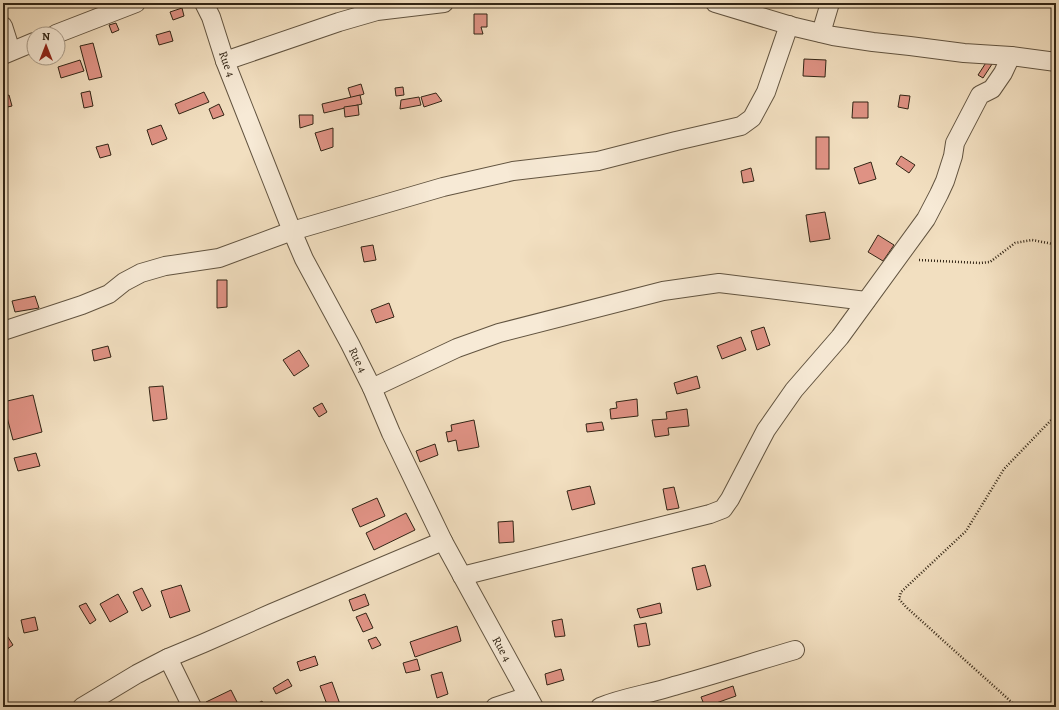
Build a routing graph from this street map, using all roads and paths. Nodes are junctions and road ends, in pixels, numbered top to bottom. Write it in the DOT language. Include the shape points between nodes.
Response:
graph roads {
  1 [pos="136,3"];
  2 [pos="204,3"];
  3 [pos="444,3"];
  4 [pos="714,3"];
  5 [pos="830,3"];
  6 [pos="789,25"];
  7 [pos="3,26"];
  8 [pos="66,30"];
  9 [pos="822,33"];
  10 [pos="26,45"];
  11 [pos="7,53"];
  12 [pos="1011,56"];
  13 [pos="225,61"];
  14 [pos="1056,62"];
  15 [pos="292,231"];
  16 [pos="1056,246"];
  17 [pos="898,258"];
  18 [pos="866,301"];
  19 [pos="3,331"];
  20 [pos="372,388"];
  21 [pos="1056,414"];
  22 [pos="443,541"];
  23 [pos="462,576"];
  24 [pos="794,650"];
  25 [pos="168,658"];
  26 [pos="531,701"];
  27 [pos="82,707"];
  28 [pos="192,707"];
  29 [pos="495,707"];
  30 [pos="600,707"];
  31 [pos="1017,707"];
  1 -- 8 [label="street"];
  2 -- 13 [label="street, Rue 4" via="211,16"];
  3 -- 13 [label="street" via="377,11"];
  4 -- 6 [label="street"];
  5 -- 9 [label="street"];
  6 -- 9 [label="street"];
  6 -- 15 [label="street" via="766,92 752,118 741,126 598,161 513,171 443,187"];
  7 -- 11 [label="street"];
  9 -- 12 [label="street" via="873,42"];
  10 -- 11 [label="street"];
  12 -- 14 [label="street"];
  12 -- 17 [label="street" via="992,89 980,95 955,143 940,194 926,219"];
  13 -- 15 [label="street, Rue 4"];
  15 -- 19 [label="street" via="219,258 165,266 141,273 108,294 82,305"];
  15 -- 20 [label="street, Rue 4" via="304,259"];
  16 -- 17 [label="path" via="1032,240 1015,243 990,262 980,263"];
  17 -- 18 [label="street"];
  18 -- 20 [label="street" via="719,283 663,291 499,333 457,348"];
  18 -- 23 [label="street" via="840,337 794,390 766,430 723,509"];
  20 -- 22 [label="street, Rue 4"];
  21 -- 31 [label="path" via="1004,469 966,531 902,592 900,599"];
  22 -- 23 [label="street, Rue 4"];
  22 -- 25 [label="street"];
  23 -- 26 [label="street, Rue 4"];
  24 -- 30 [label="street"];
  25 -- 27 [label="street"];
  25 -- 28 [label="street"];
  26 -- 29 [label="street"];
}
